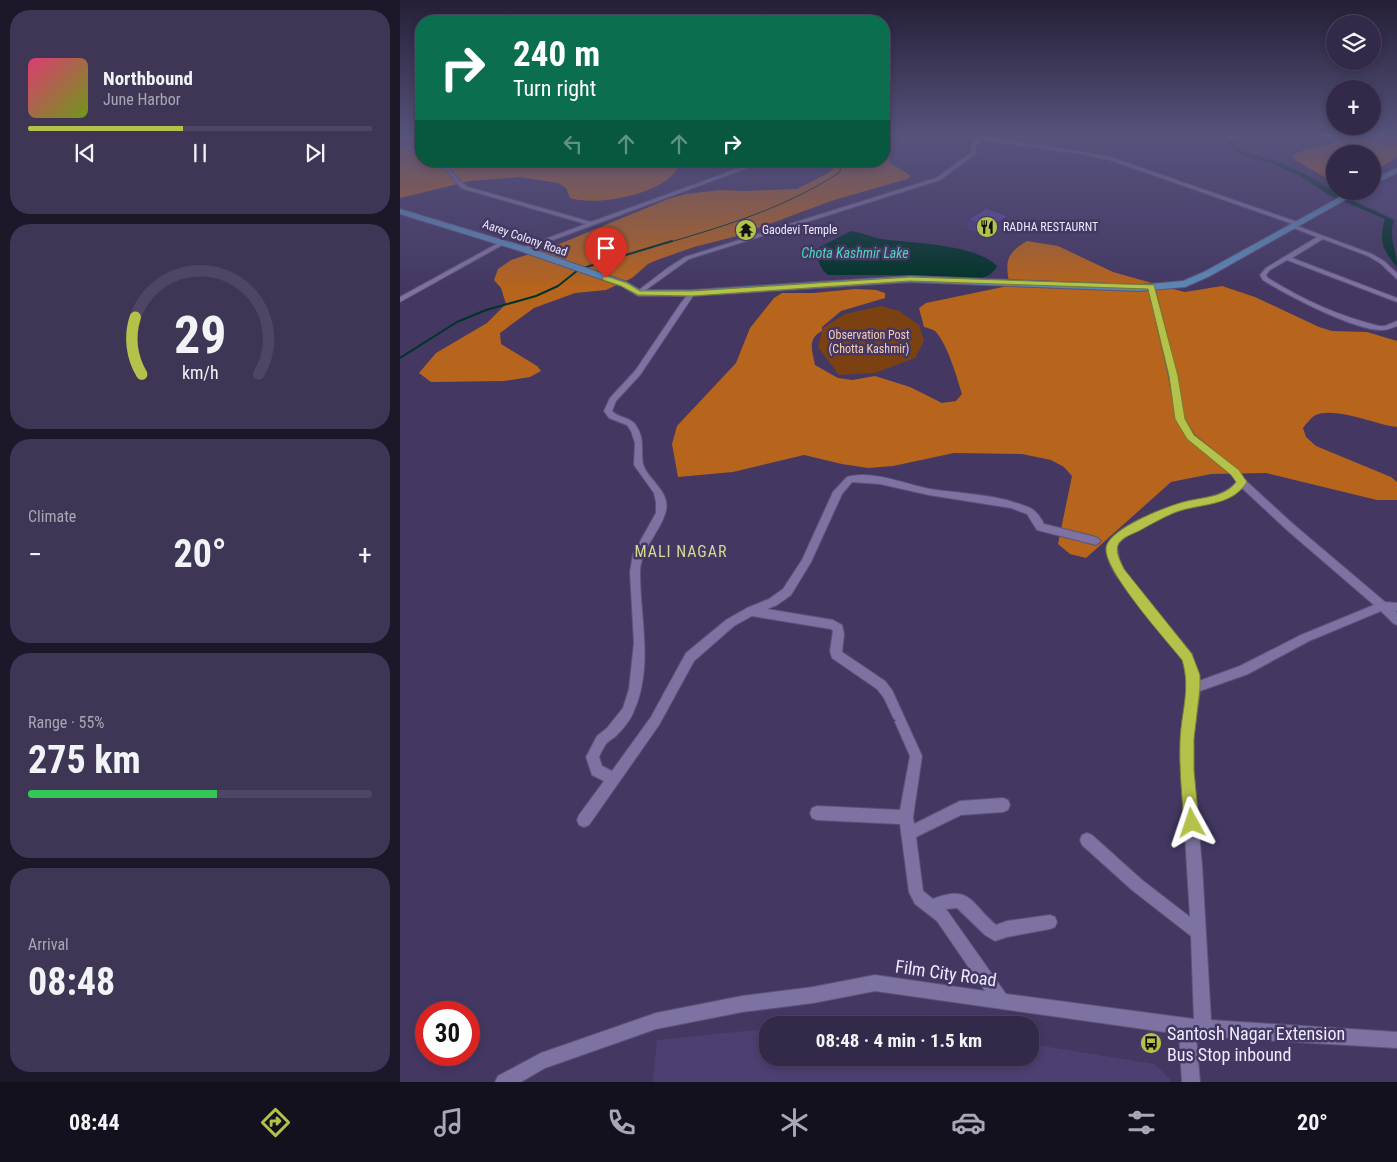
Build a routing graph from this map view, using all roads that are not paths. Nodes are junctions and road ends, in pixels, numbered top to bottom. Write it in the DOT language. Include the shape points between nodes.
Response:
graph roads {
  1 [pos="463,186"];
  2 [pos="694,186"];
  3 [pos="914,186"];
  4 [pos="1188,186"];
  5 [pos="1340,200"];
  6 [pos="400,210"];
  7 [pos="592,224"];
  8 [pos="1296,225"];
  9 [pos="1322,237"];
  10 [pos="502,243"];
  11 [pos="523,249"];
  12 [pos="1287,258"];
  13 [pos="1397,277"];
  14 [pos="1152,286"];
  15 [pos="638,293"];
  16 [pos="692,293"];
  17 [pos="400,300"];
  18 [pos="1397,300"];
  19 [pos="1397,323"];
  20 [pos="1242,482"];
  21 [pos="1096,541"];
  22 [pos="1383,606"];
  23 [pos="1397,608"];
  24 [pos="751,611"];
  25 [pos="1397,620"];
  26 [pos="1194,688"];
  27 [pos="614,779"];
  28 [pos="1003,805"];
  29 [pos="816,812"];
  30 [pos="906,817"];
  31 [pos="584,820"];
  32 [pos="908,834"];
  33 [pos="1087,840"];
  34 [pos="933,907"];
  35 [pos="1050,922"];
  36 [pos="1199,933"];
  37 [pos="1002,1001"];
  38 [pos="1195,1027"];
  39 [pos="1397,1040"];
  40 [pos="504,1082"];
  41 [pos="1191,1082"];
  1 -- 7 [label="street"];
  2 -- 7 [label="street"];
  3 -- 15 [label="street" via="687,258"];
  4 -- 8 [label="street"];
  5 -- 8 [label="main road, Aarey Colony Road"];
  6 -- 10 [label="main road, Aarey Colony Road"];
  7 -- 11 [label="street"];
  8 -- 9 [label="street"];
  8 -- 14 [label="main road, Aarey Colony Road" via="1185,284"];
  9 -- 12 [label="street"];
  9 -- 13 [label="street" via="1370,255"];
  10 -- 11 [label="main road, Aarey Colony Road"];
  10 -- 17 [label="street"];
  11 -- 15 [label="main road, Aarey Colony Road" via="624,284"];
  12 -- 18 [label="street"];
  12 -- 19 [label="street" via="1264,272 1265,279 1364,324 1384,328"];
  14 -- 16 [label="main road, Aarey Colony Road" via="910,279"];
  14 -- 20 [label="street" via="1180,419 1191,437"];
  15 -- 16 [label="main road, Aarey Colony Road"];
  16 -- 27 [label="street" via="628,384 608,406 612,416 630,424 635,431 640,443 639,465 658,492 661,502 661,513 638,554 640,643 635,688 628,711 601,740 592,757 597,770"];
  20 -- 22 [label="street"];
  20 -- 26 [label="street" via="1236,490 1209,502 1189,504 1151,519 1114,541 1112,547 1119,572 1188,658"];
  21 -- 24 [label="street" via="1040,528 1029,511 1010,505 850,479 838,492 797,579 773,602"];
  22 -- 23 [label="street"];
  22 -- 25 [label="street"];
  22 -- 26 [label="street" via="1305,638 1244,670"];
  24 -- 27 [label="street" via="730,623 690,657 655,721"];
  24 -- 30 [label="street" via="838,628 836,654 881,685 888,694 916,756"];
  26 -- 36 [label="street" via="1187,739 1187,770"];
  27 -- 31 [label="street"];
  28 -- 32 [label="street" via="960,808"];
  29 -- 30 [label="street"];
  30 -- 32 [label="street"];
  32 -- 34 [label="street" via="916,892 921,900"];
  33 -- 36 [label="street" via="1137,885"];
  34 -- 35 [label="street" via="954,900 962,901 987,930 995,933 1007,928"];
  34 -- 37 [label="street"];
  36 -- 38 [label="street"];
  37 -- 38 [label="street, Film City Road"];
  37 -- 40 [label="street, Film City Road" via="875,983 742,1004 656,1021 541,1061"];
  38 -- 39 [label="street, Film City Road"];
  38 -- 41 [label="street"];
}
